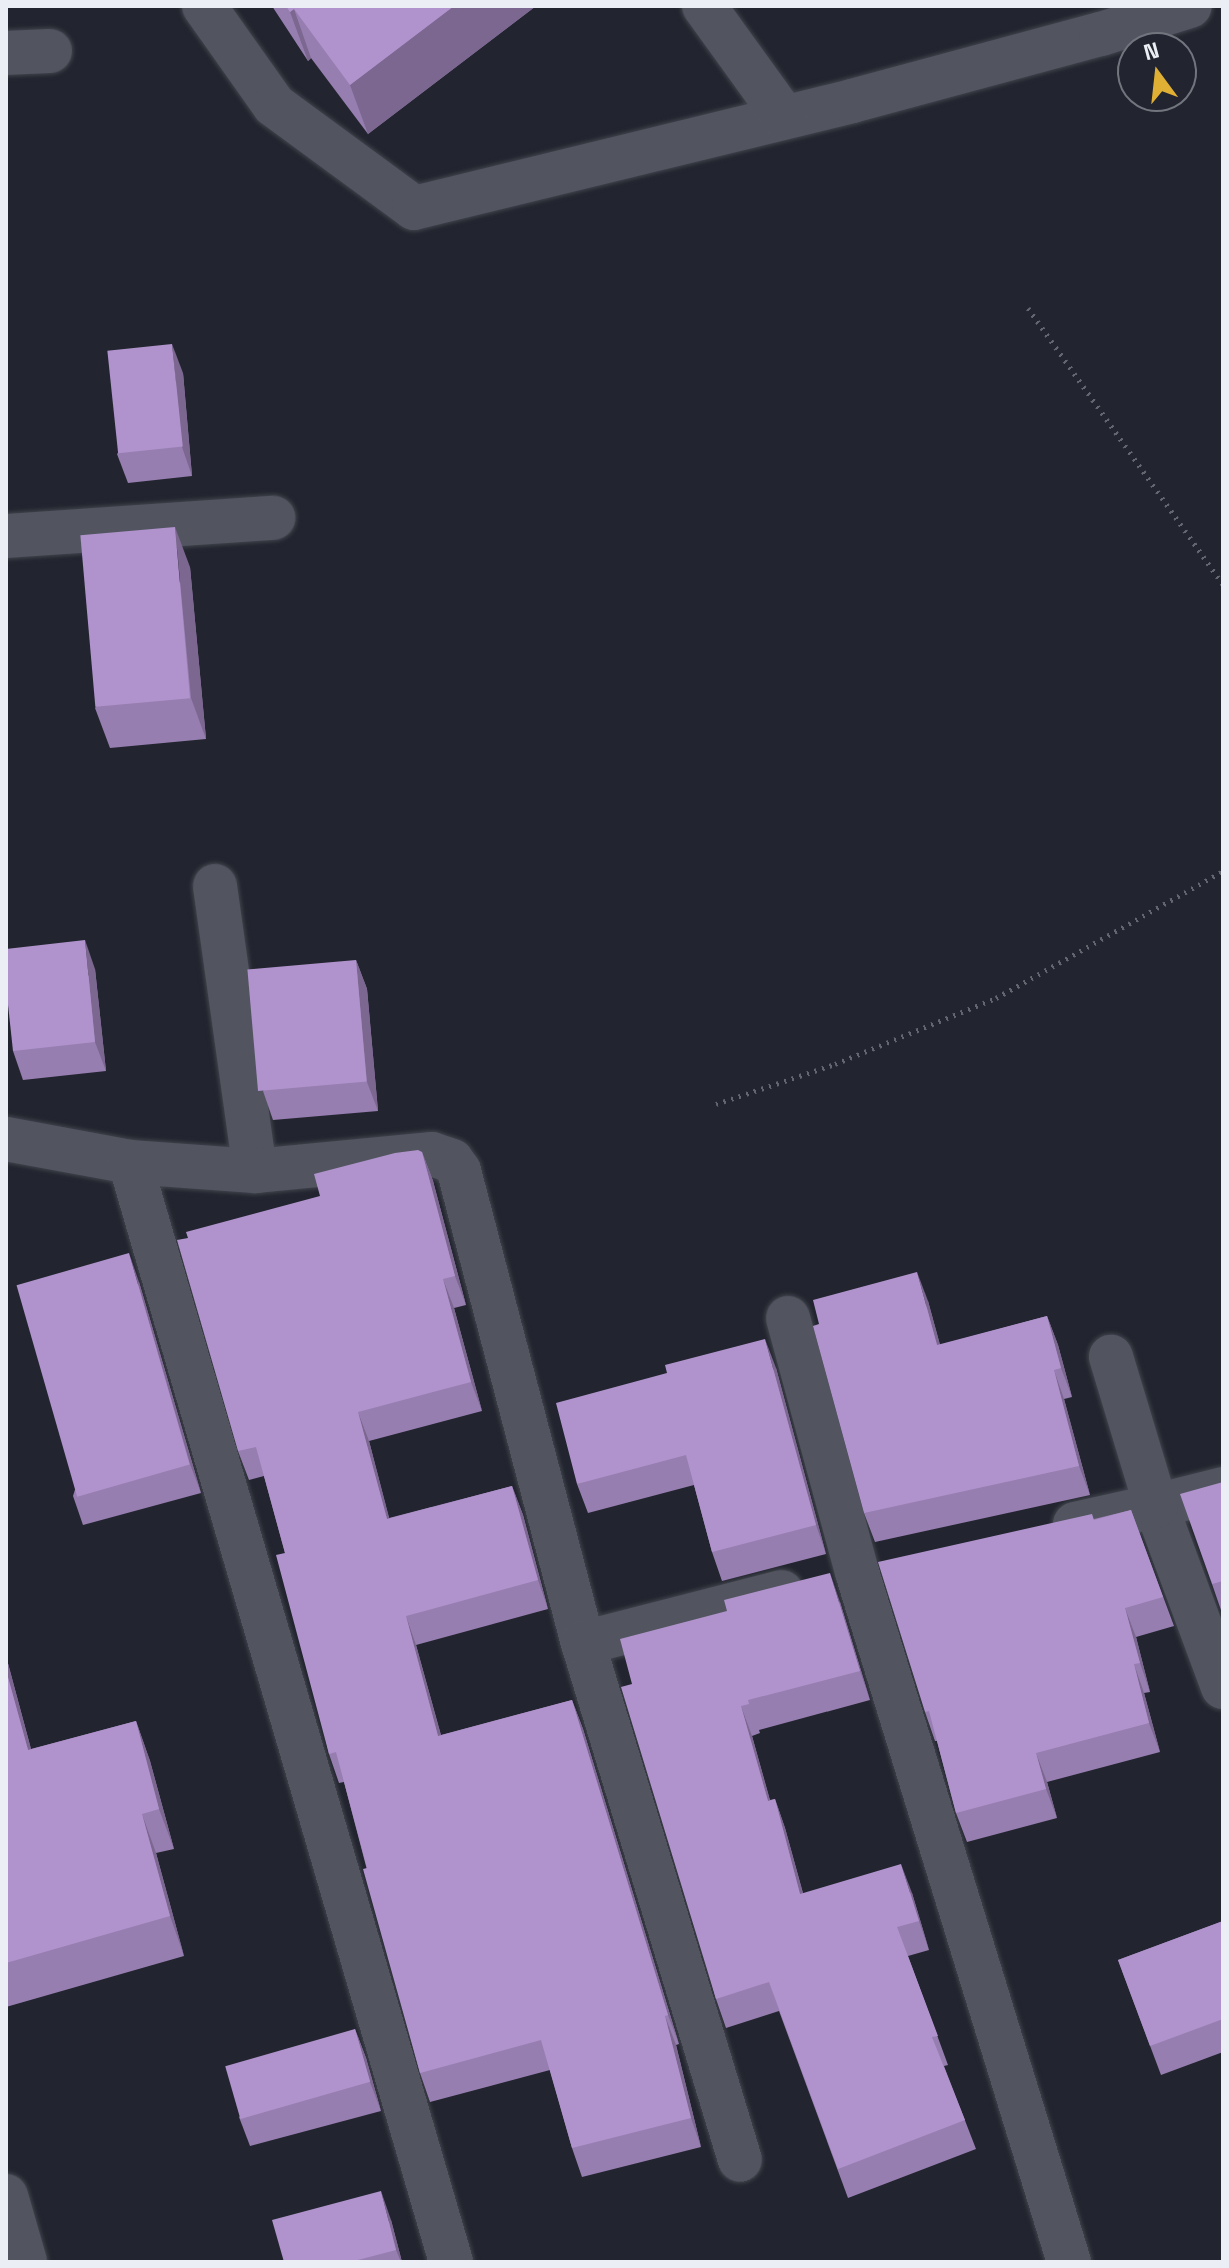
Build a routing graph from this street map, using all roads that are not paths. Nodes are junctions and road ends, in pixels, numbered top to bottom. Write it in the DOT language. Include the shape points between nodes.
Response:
graph roads {
  1 [pos="204,6"];
  2 [pos="704,6"];
  3 [pos="1190,6"];
  4 [pos="50,51"];
  5 [pos="6,53"];
  6 [pos="784,117"];
  7 [pos="273,518"];
  8 [pos="6,536"];
  9 [pos="215,886"];
  10 [pos="6,1139"];
  11 [pos="130,1162"];
  12 [pos="255,1171"];
  13 [pos="788,1318"];
  14 [pos="1111,1357"];
  15 [pos="1223,1489"];
  16 [pos="1156,1506"];
  17 [pos="1037,1533"];
  18 [pos="902,1562"];
  19 [pos="857,1572"];
  20 [pos="583,1643"];
  21 [pos="1223,1687"];
  22 [pos="740,2160"];
  23 [pos="6,2196"];
  24 [pos="25,2262"];
  25 [pos="451,2262"];
  26 [pos="1069,2262"];
  1 -- 6 [label="street" via="274,105 414,208"];
  2 -- 6 [label="street"];
  3 -- 6 [label="street"];
  4 -- 5 [label="street"];
  7 -- 8 [label="street"];
  9 -- 12 [label="street"];
  10 -- 11 [label="street"];
  11 -- 12 [label="street"];
  11 -- 25 [label="street"];
  12 -- 20 [label="street" via="432,1154 452,1161 459,1171"];
  13 -- 19 [label="street"];
  14 -- 16 [label="street"];
  15 -- 16 [label="street"];
  16 -- 17 [label="street"];
  16 -- 21 [label="street"];
  18 -- 19 [label="street"];
  19 -- 20 [label="street"];
  19 -- 26 [label="street"];
  20 -- 22 [label="street"];
  23 -- 24 [label="street"];
}
